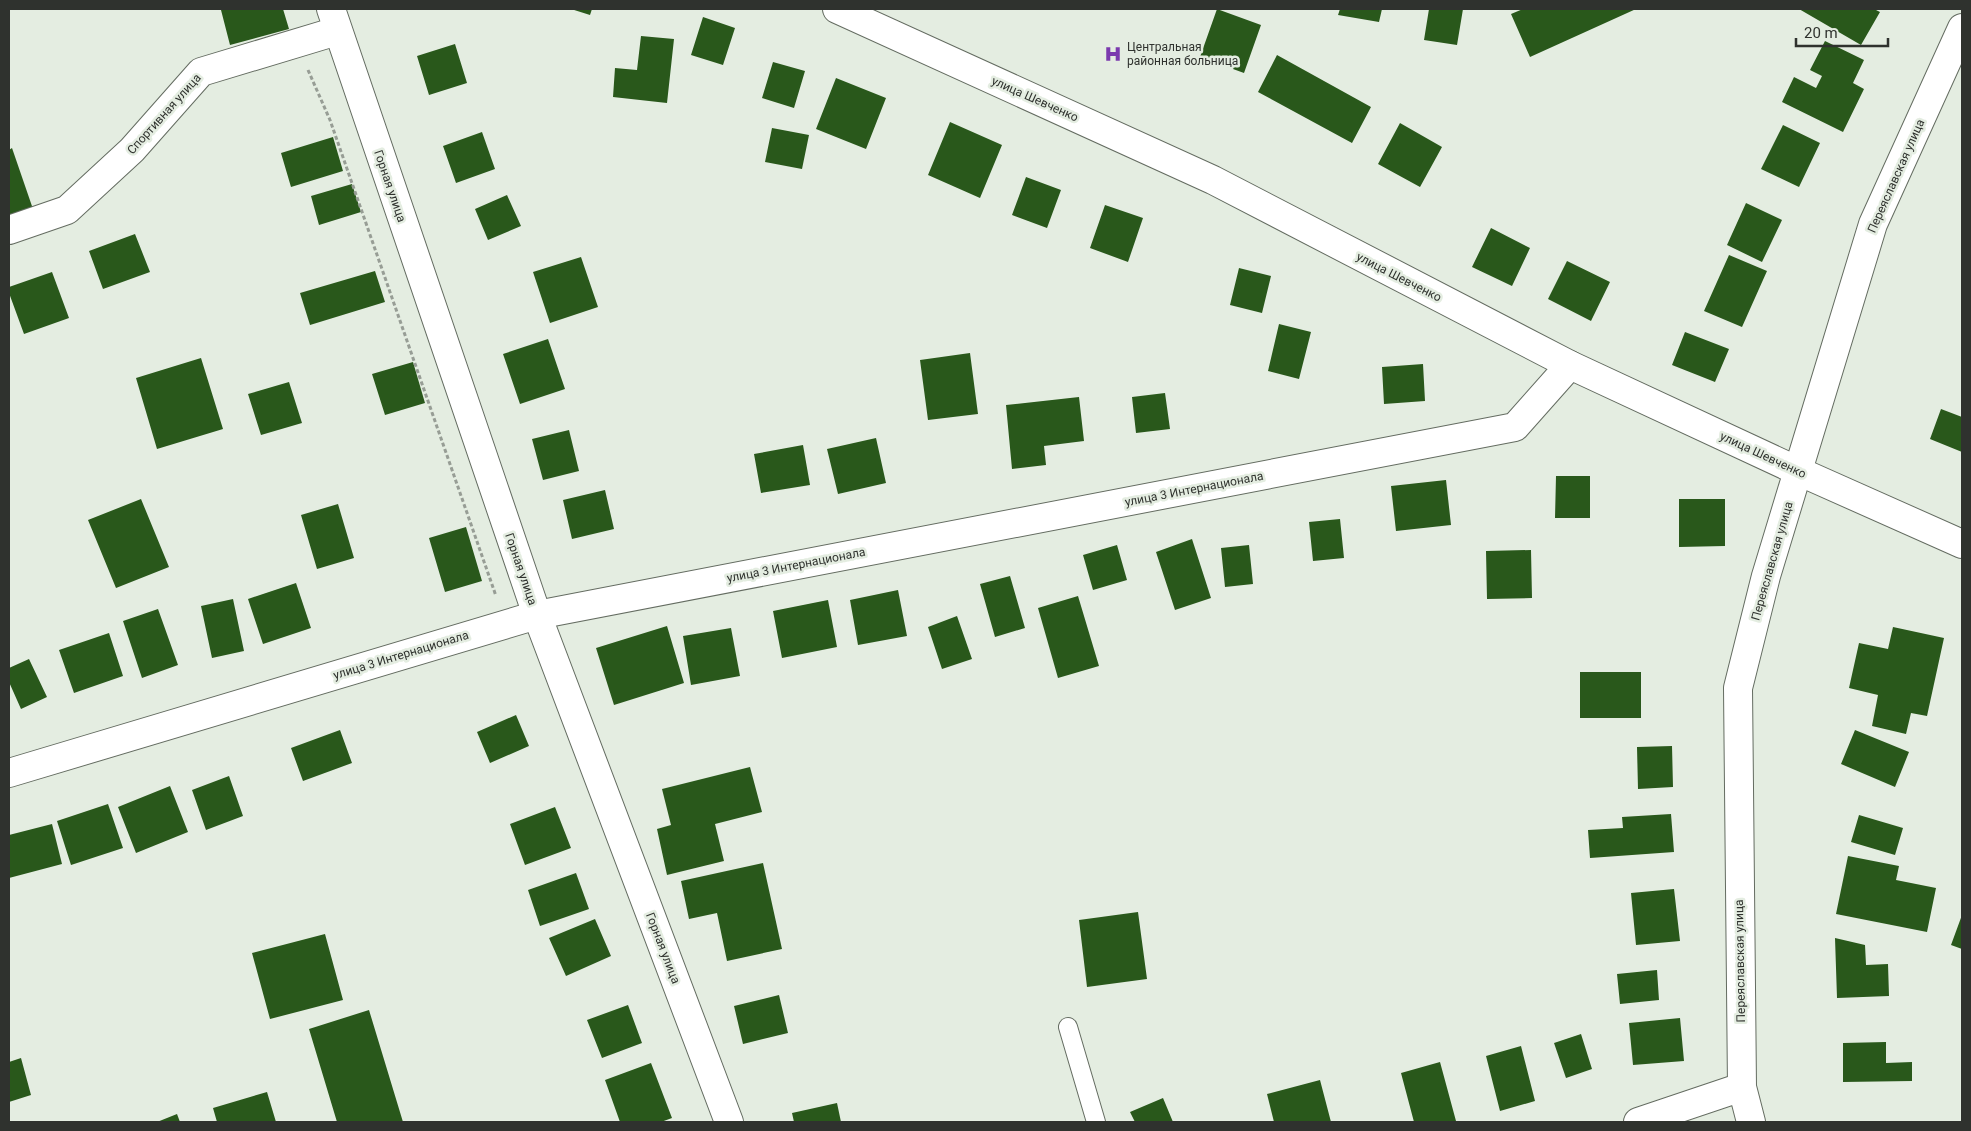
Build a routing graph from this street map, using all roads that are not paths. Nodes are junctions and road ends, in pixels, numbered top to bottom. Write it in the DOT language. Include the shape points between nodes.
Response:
graph roads {
  1 [pos="837,9"];
  2 [pos="334,20"];
  3 [pos="1962,28"];
  4 [pos="9,230"];
  5 [pos="1570,365"];
  6 [pos="1798,471"];
  7 [pos="1962,544"];
  8 [pos="537,615"];
  9 [pos="9,773"];
  10 [pos="1068,1027"];
  11 [pos="1742,1087"];
  12 [pos="729,1122"];
  13 [pos="1096,1122"];
  14 [pos="1638,1122"];
  15 [pos="1750,1122"];
  1 -- 5 [label="street, улица Шевченко" via="1213,180"];
  2 -- 4 [label="street, Спортивная улица" via="201,72 132,150 67,210"];
  2 -- 8 [label="street, Горная улица"];
  3 -- 6 [label="street, Переяславская улица" via="1873,224"];
  5 -- 6 [label="street, улица Шевченко"];
  5 -- 8 [label="street, улица 3 Интернационала" via="1514,427"];
  6 -- 7 [label="street, улица Шевченко"];
  6 -- 11 [label="street, Переяславская улица" via="1766,576 1738,688"];
  8 -- 9 [label="street, улица 3 Интернационала"];
  8 -- 12 [label="street, Горная улица"];
  10 -- 13 [label="lane"];
  11 -- 14 [label="street"];
  11 -- 15 [label="street, Переяславская улица"];
}
